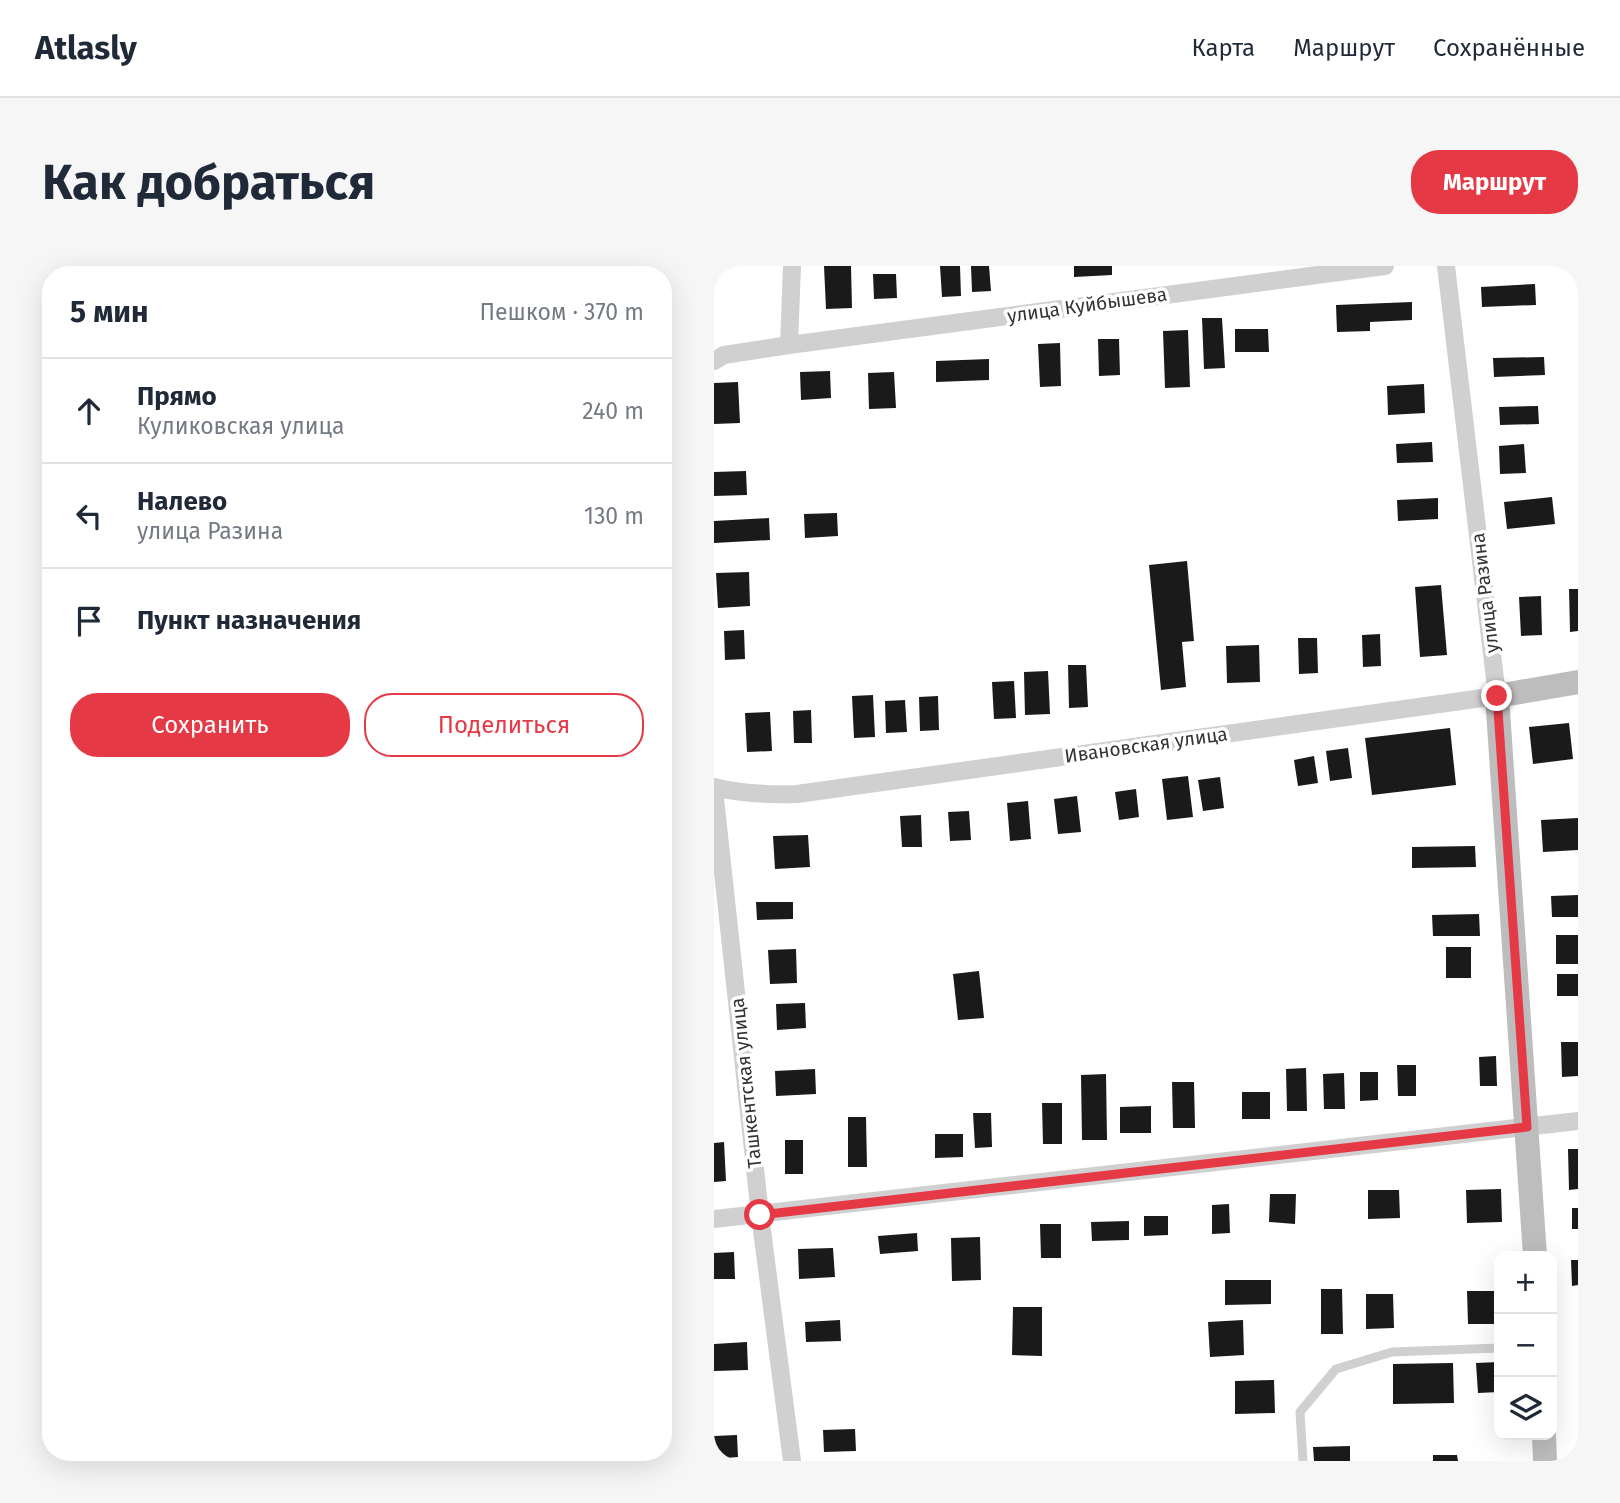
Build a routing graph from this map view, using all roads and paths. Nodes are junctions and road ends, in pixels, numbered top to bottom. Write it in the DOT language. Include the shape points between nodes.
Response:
graph roads {
  1 [pos="792,266"];
  2 [pos="1385,266"];
  3 [pos="1446,266"];
  4 [pos="789,345"];
  5 [pos="714,360"];
  6 [pos="1578,682"];
  7 [pos="1497,696"];
  8 [pos="714,788"];
  9 [pos="1578,1121"];
  10 [pos="1527,1127"];
  11 [pos="760,1215"];
  12 [pos="714,1219"];
  13 [pos="1535,1251"];
  14 [pos="1494,1348"];
  15 [pos="1544,1440"];
  16 [pos="792,1461"];
  17 [pos="1303,1461"];
  18 [pos="1545,1461"];
  1 -- 4 [label="street"];
  2 -- 4 [label="street, улица Куйбышева"];
  3 -- 7 [label="street, улица Разина"];
  4 -- 5 [label="street"];
  6 -- 7 [label="street, Ивановская улица"];
  7 -- 8 [label="street, Ивановская улица" via="797,794"];
  7 -- 10 [label="street, улица Разина"];
  8 -- 11 [label="street, Ташкентская улица"];
  9 -- 10 [label="street"];
  10 -- 11 [label="street"];
  10 -- 13 [label="street, улица Разина"];
  11 -- 12 [label="street"];
  11 -- 16 [label="street, Ташкентская улица"];
  14 -- 17 [label="lane" via="1392,1352 1336,1369 1300,1412"];
  15 -- 18 [label="street"];
}
